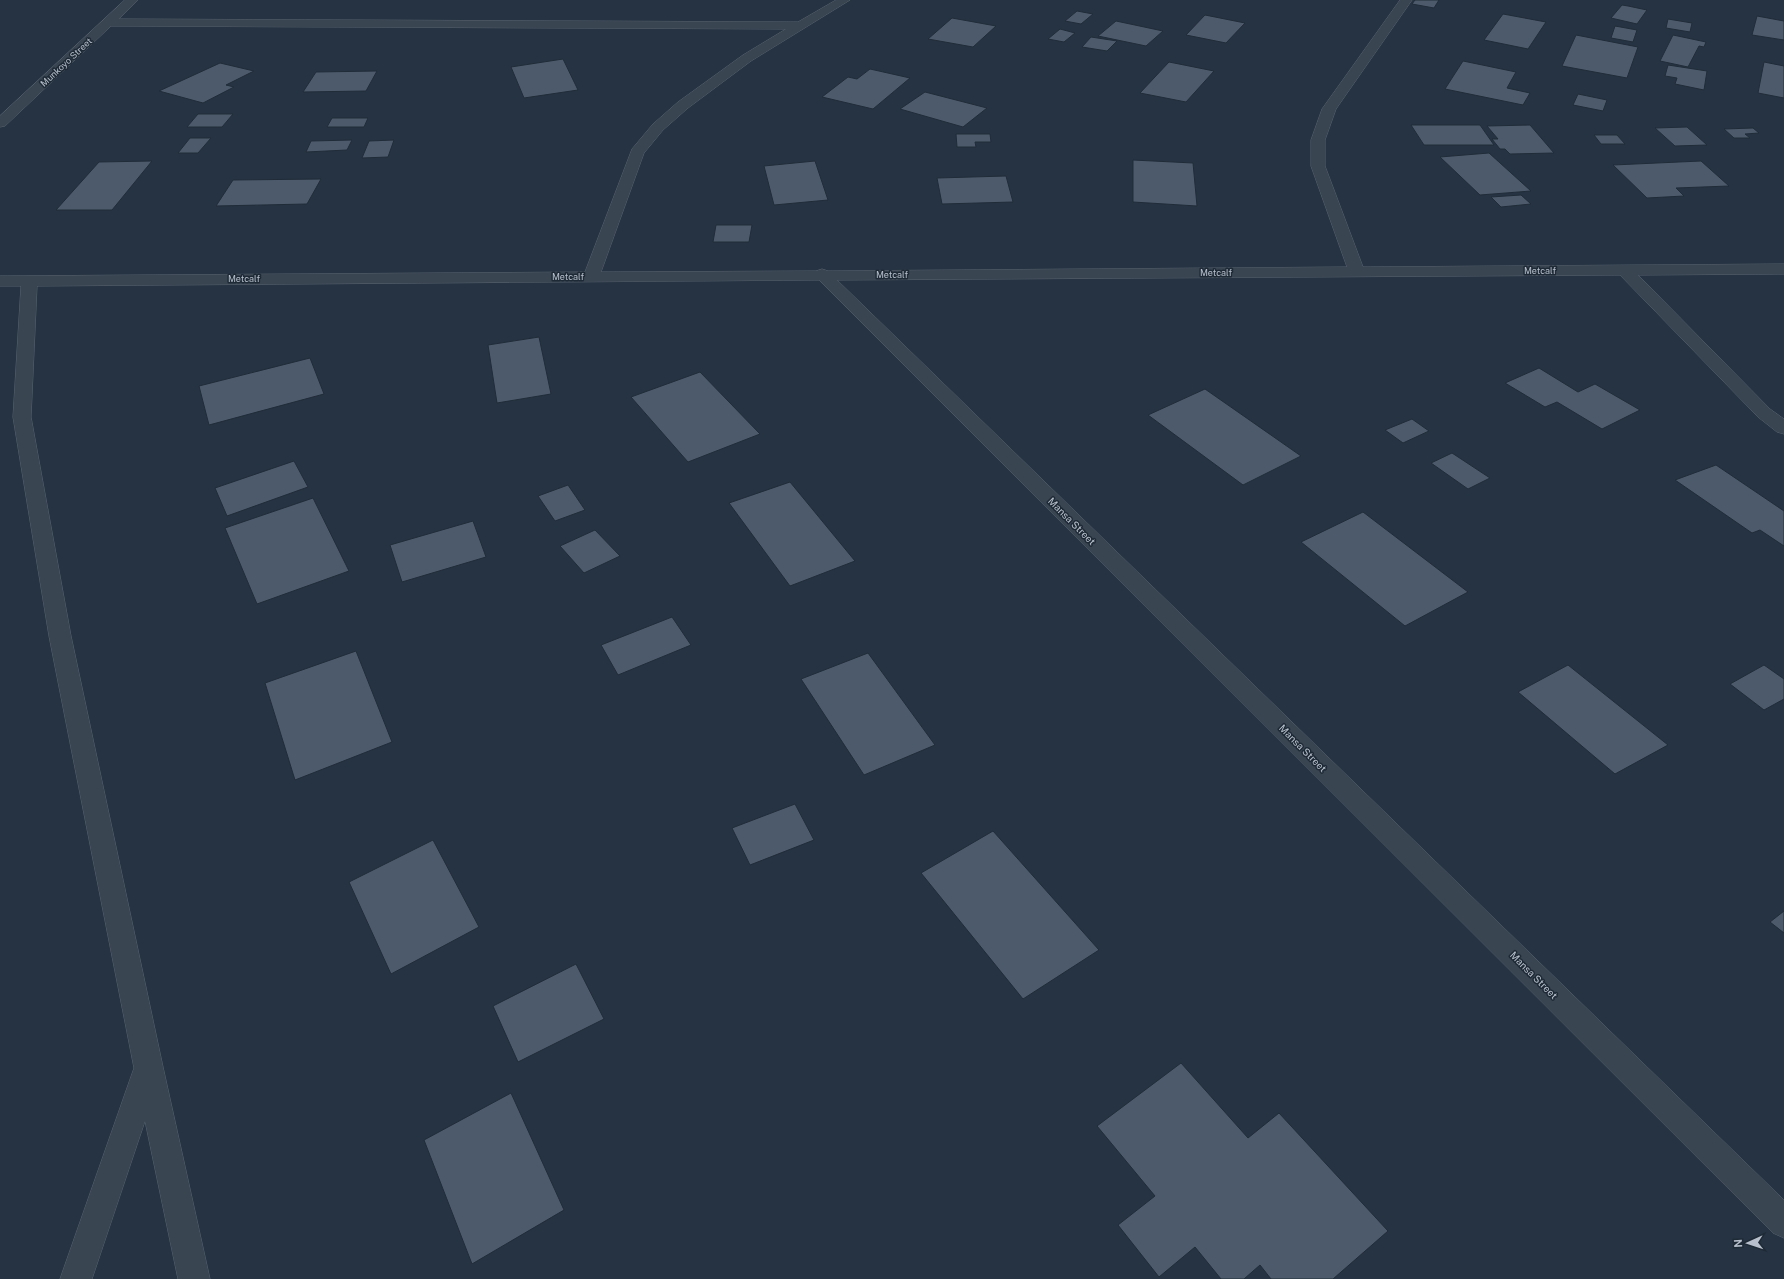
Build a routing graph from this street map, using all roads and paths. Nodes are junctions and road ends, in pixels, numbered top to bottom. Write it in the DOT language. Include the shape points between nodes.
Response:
graph roads {
  1 [pos="132,0"];
  2 [pos="844,0"];
  3 [pos="1406,0"];
  4 [pos="108,22"];
  5 [pos="801,26"];
  6 [pos="0,123"];
  7 [pos="1784,269"];
  8 [pos="1623,270"];
  9 [pos="1356,271"];
  10 [pos="822,274"];
  11 [pos="592,276"];
  12 [pos="29,280"];
  13 [pos="0,281"];
  14 [pos="1784,428"];
  15 [pos="148,1067"];
  16 [pos="1784,1222"];
  17 [pos="76,1279"];
  18 [pos="194,1279"];
  1 -- 4 [label="street, Munkoyo Street"];
  2 -- 5 [label="street"];
  3 -- 9 [label="street" via="1329,109 1318,140 1318,166"];
  4 -- 5 [label="street"];
  4 -- 6 [label="street, Munkoyo Street"];
  5 -- 11 [label="street" via="747,58 683,105 658,127 637,152"];
  7 -- 8 [label="street, Metcalf"];
  8 -- 9 [label="street, Metcalf"];
  8 -- 14 [label="street" via="1764,413"];
  9 -- 10 [label="street, Metcalf"];
  10 -- 11 [label="street, Metcalf"];
  10 -- 16 [label="street, Mansa Street"];
  11 -- 12 [label="street, Metcalf"];
  12 -- 13 [label="street, Metcalf"];
  12 -- 15 [label="street" via="22,417 60,636"];
  15 -- 17 [label="street"];
  15 -- 18 [label="street"];
}
